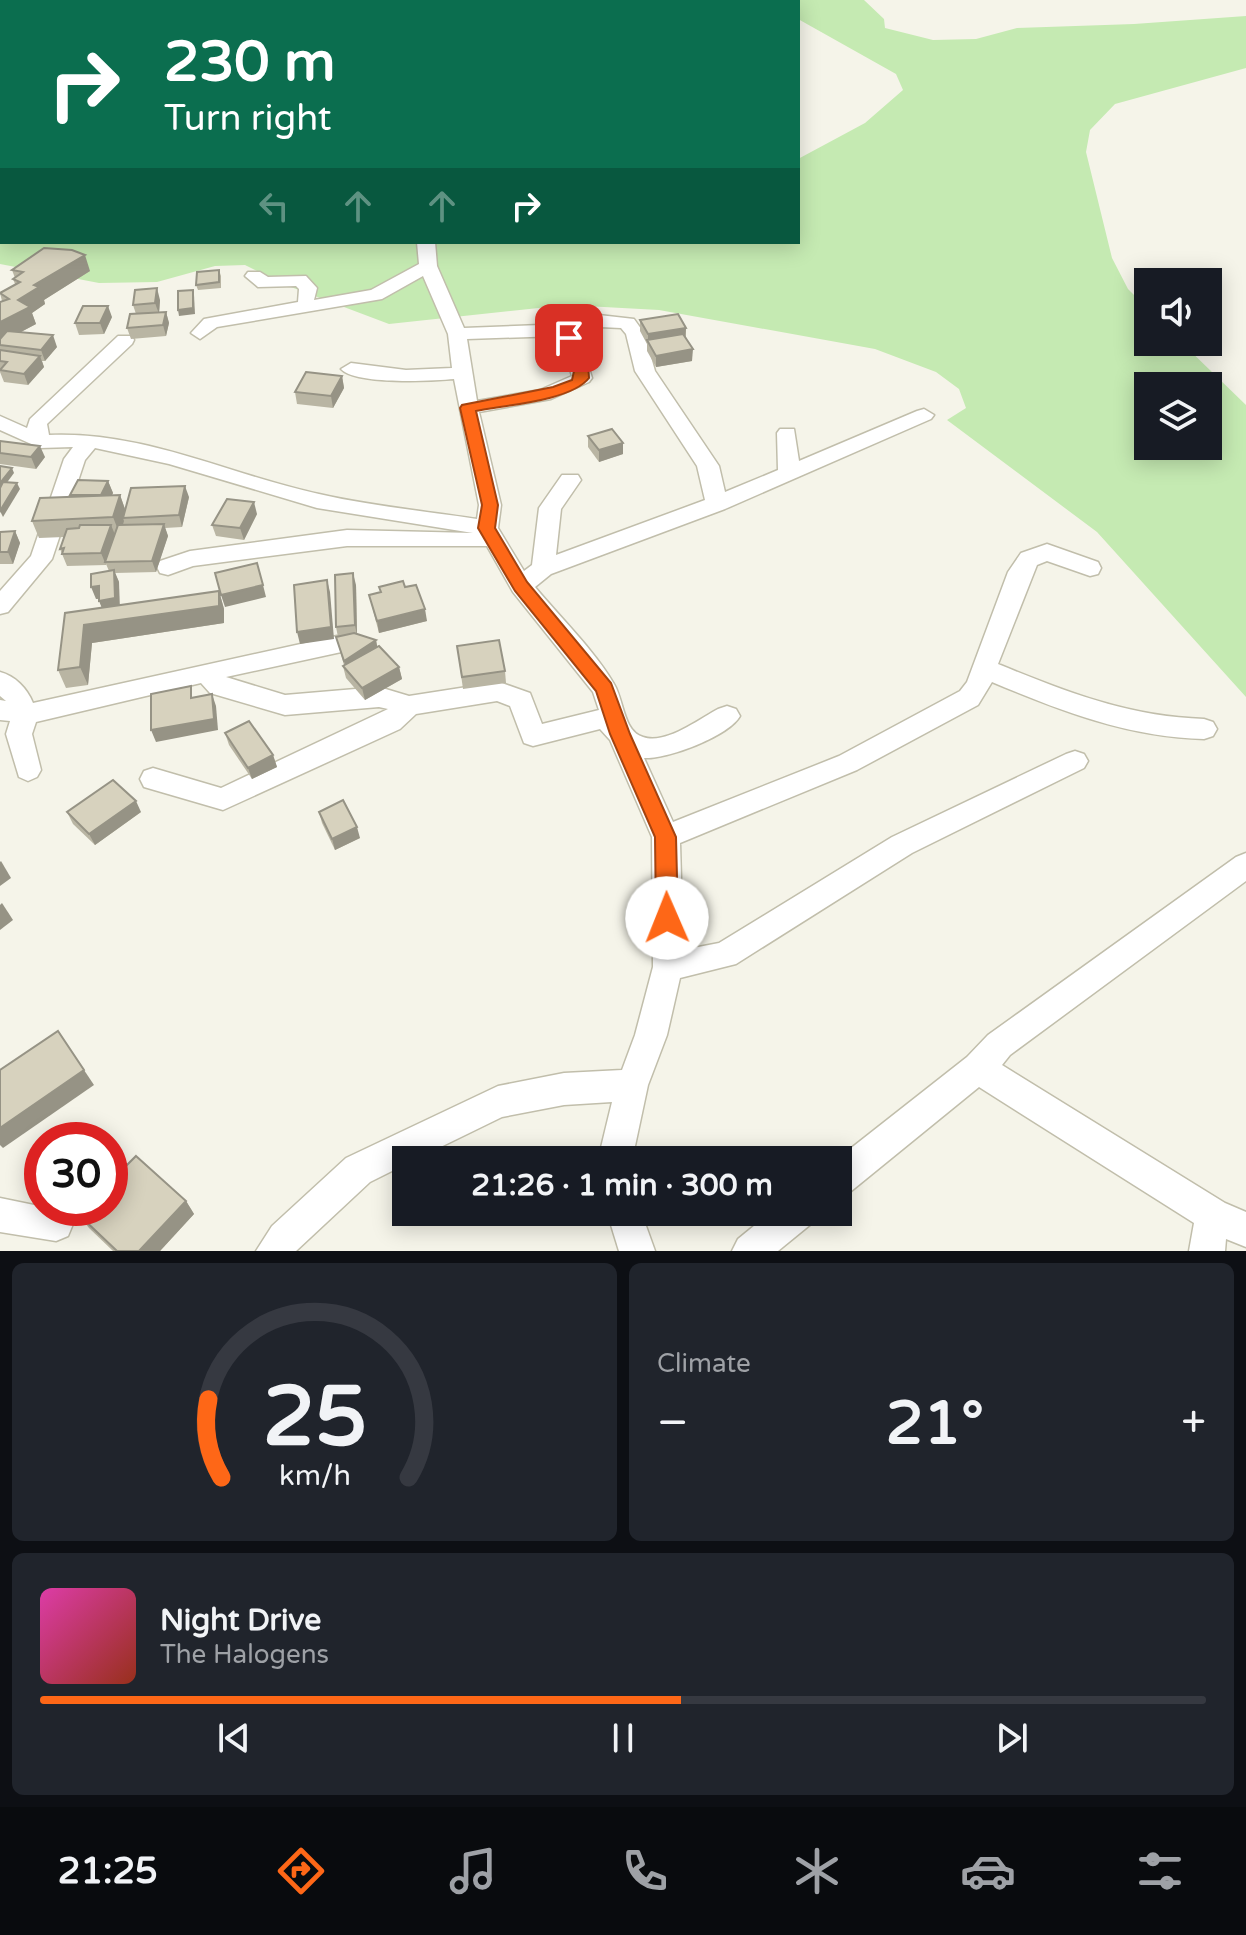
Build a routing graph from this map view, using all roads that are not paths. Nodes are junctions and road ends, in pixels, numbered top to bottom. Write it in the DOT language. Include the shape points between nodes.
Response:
graph roads {
  1 [pos="427,254"];
  2 [pos="254,276"];
  3 [pos="310,308"];
  4 [pos="568,330"];
  5 [pos="200,333"];
  6 [pos="457,334"];
  7 [pos="125,340"];
  8 [pos="351,369"];
  9 [pos="463,373"];
  10 [pos="468,408"];
  11 [pos="924,415"];
  12 [pos="0,422"];
  13 [pos="787,433"];
  14 [pos="90,440"];
  15 [pos="40,442"];
  16 [pos="789,472"];
  17 [pos="570,480"];
  18 [pos="717,504"];
  19 [pos="487,528"];
  20 [pos="168,567"];
  21 [pos="543,568"];
  22 [pos="1090,568"];
  23 [pos="521,586"];
  24 [pos="0,606"];
  25 [pos="337,645"];
  26 [pos="983,668"];
  27 [pos="206,672"];
  28 [pos="0,681"];
  29 [pos="409,706"];
  30 [pos="13,713"];
  31 [pos="727,716"];
  32 [pos="1204,729"];
  33 [pos="620,734"];
  34 [pos="1075,761"];
  35 [pos="28,770"];
  36 [pos="153,779"];
  37 [pos="666,837"];
  38 [pos="1246,865"];
  39 [pos="668,967"];
  40 [pos="978,1068"];
  41 [pos="632,1085"];
  42 [pos="618,1146"];
  43 [pos="852,1169"];
  44 [pos="0,1215"];
  45 [pos="1213,1215"];
  46 [pos="24,1219"];
  47 [pos="629,1226"];
  48 [pos="781,1226"];
  49 [pos="1246,1230"];
  50 [pos="274,1251"];
  51 [pos="637,1251"];
  52 [pos="750,1251"];
  53 [pos="1207,1251"];
  1 -- 3 [label="street" via="376,295"];
  1 -- 6 [label="street"];
  2 -- 3 [label="street" via="264,283 300,280 308,288 305,299"];
  3 -- 5 [label="street" via="211,323"];
  4 -- 6 [label="street"];
  4 -- 10 [label="street" via="582,371 577,383"];
  4 -- 18 [label="street" via="599,321 627,323 645,371 708,466"];
  6 -- 9 [label="street"];
  7 -- 15 [label="street" via="37,423"];
  8 -- 9 [label="street" via="406,376"];
  9 -- 10 [label="street"];
  10 -- 19 [label="street" via="490,505"];
  11 -- 16 [label="street"];
  12 -- 15 [label="street"];
  13 -- 16 [label="street"];
  14 -- 15 [label="street"];
  14 -- 19 [label="street" via="173,458 317,501"];
  14 -- 24 [label="street" via="75,459 41,559"];
  16 -- 18 [label="street"];
  17 -- 21 [label="street" via="550,508"];
  18 -- 21 [label="street"];
  19 -- 20 [label="street" via="479,541 347,538 190,559"];
  19 -- 23 [label="street"];
  21 -- 23 [label="street"];
  22 -- 26 [label="street" via="1047,552 1029,559"];
  23 -- 33 [label="street" via="604,688"];
  25 -- 27 [label="street"];
  26 -- 32 [label="street" via="1099,715 1179,730"];
  26 -- 37 [label="street" via="969,698 929,722 848,763"];
  27 -- 29 [label="street" via="219,686 285,705 379,697"];
  27 -- 30 [label="street" via="58,709"];
  28 -- 30 [label="street" via="18,697"];
  29 -- 33 [label="street" via="499,691 521,700 533,736 605,718"];
  29 -- 36 [label="street" via="391,722 223,799"];
  30 -- 35 [label="street"];
  31 -- 33 [label="street" via="663,747 639,747"];
  33 -- 37 [label="street"];
  34 -- 39 [label="street" via="902,845 725,955"];
  37 -- 39 [label="street"];
  38 -- 40 [label="street" via="999,1045"];
  39 -- 41 [label="street"];
  40 -- 43 [label="street"];
  40 -- 45 [label="street"];
  41 -- 42 [label="street"];
  41 -- 50 [label="street" via="564,1089 498,1102 358,1170"];
  44 -- 46 [label="street"];
  45 -- 49 [label="street"];
  45 -- 53 [label="street"];
  47 -- 51 [label="street"];
  48 -- 52 [label="street"];
}
